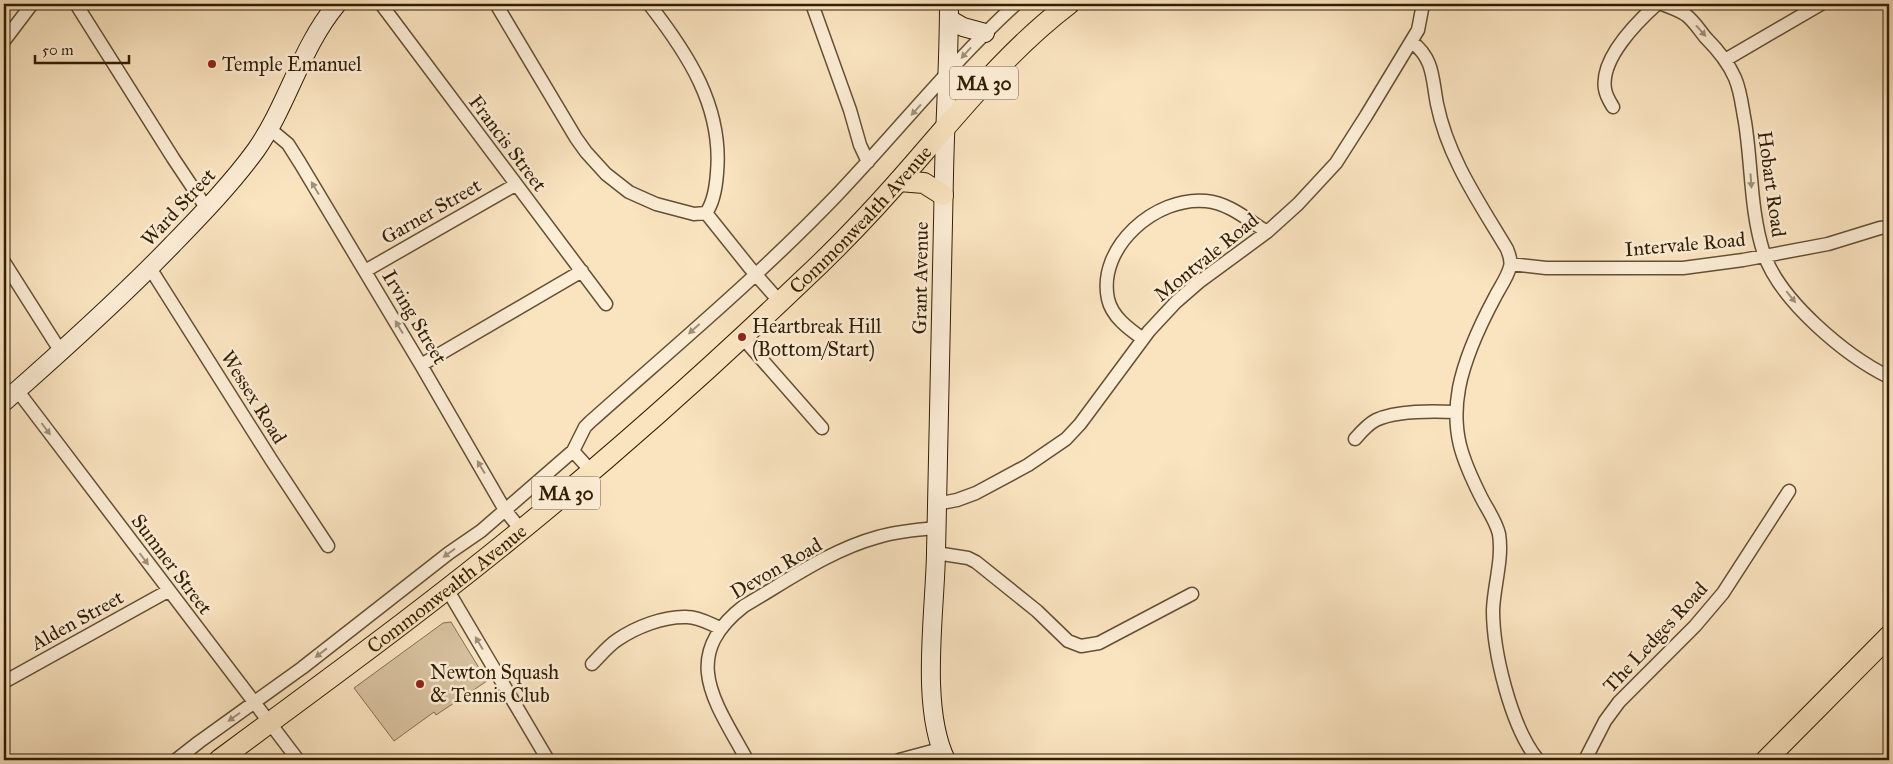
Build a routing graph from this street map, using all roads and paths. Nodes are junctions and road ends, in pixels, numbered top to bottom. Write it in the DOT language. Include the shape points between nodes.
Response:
graph roads {
  1 [pos="32,4"];
  2 [pos="76,4"];
  3 [pos="337,4"];
  4 [pos="381,4"];
  5 [pos="496,4"];
  6 [pos="650,4"];
  7 [pos="812,4"];
  8 [pos="1016,4"];
  9 [pos="1070,4"];
  10 [pos="1423,4"];
  11 [pos="1657,4"];
  12 [pos="1662,4"];
  13 [pos="1820,4"];
  14 [pos="949,11"];
  15 [pos="985,33"];
  16 [pos="4,41"];
  17 [pos="1412,42"];
  18 [pos="1725,60"];
  19 [pos="948,74"];
  20 [pos="1614,107"];
  21 [pos="946,126"];
  22 [pos="270,128"];
  23 [pos="868,162"];
  24 [pos="899,181"];
  25 [pos="515,184"];
  26 [pos="943,195"];
  27 [pos="207,209"];
  28 [pos="706,213"];
  29 [pos="1889,216"];
  30 [pos="1885,227"];
  31 [pos="1267,232"];
  32 [pos="1765,256"];
  33 [pos="4,262"];
  34 [pos="1511,264"];
  35 [pos="150,268"];
  36 [pos="365,271"];
  37 [pos="582,271"];
  38 [pos="755,274"];
  39 [pos="780,302"];
  40 [pos="606,304"];
  41 [pos="742,337"];
  42 [pos="1143,339"];
  43 [pos="61,352"];
  44 [pos="421,365"];
  45 [pos="1889,377"];
  46 [pos="10,396"];
  47 [pos="1456,412"];
  48 [pos="822,428"];
  49 [pos="1355,439"];
  50 [pos="573,451"];
  51 [pos="591,471"];
  52 [pos="1788,491"];
  53 [pos="936,504"];
  54 [pos="505,510"];
  55 [pos="936,528"];
  56 [pos="521,530"];
  57 [pos="328,546"];
  58 [pos="936,553"];
  59 [pos="447,589"];
  60 [pos="168,591"];
  61 [pos="1192,594"];
  62 [pos="720,628"];
  63 [pos="1889,636"];
  64 [pos="592,664"];
  65 [pos="4,682"];
  66 [pos="254,703"];
  67 [pos="270,723"];
  68 [pos="943,754"];
  69 [pos="176,760"];
  70 [pos="219,760"];
  71 [pos="298,760"];
  72 [pos="548,760"];
  73 [pos="747,760"];
  74 [pos="899,760"];
  75 [pos="1538,760"];
  76 [pos="1585,760"];
  77 [pos="1766,760"];
  1 -- 16 [label="street"];
  2 -- 27 [label="street"];
  3 -- 22 [label="street, Ward Street" via="315,34"];
  4 -- 25 [label="street, Francis Street"];
  5 -- 28 [label="street" via="576,138 606,174 644,200 694,214"];
  6 -- 28 [label="street" via="691,64 712,114 719,152 714,196"];
  7 -- 23 [label="street"];
  8 -- 15 [label="street, Commonwealth Avenue"];
  9 -- 21 [label="main road, Commonwealth Avenue / MA 30" via="1007,58"];
  10 -- 17 [label="street, Montvale Road" via="1421,20"];
  11 -- 20 [label="street" via="1641,18 1610,61 1605,84"];
  12 -- 18 [label="street, Hobart Road, one-way" via="1687,16"];
  13 -- 18 [label="street"];
  14 -- 15 [label="street" via="966,28"];
  14 -- 19 [label="street, Grant Avenue"];
  15 -- 19 [label="street, Commonwealth Avenue, one-way"];
  17 -- 31 [label="street, Montvale Road" via="1336,163"];
  17 -- 34 [label="street" via="1428,60 1440,118 1452,153 1477,202 1507,249"];
  18 -- 32 [label="street, Hobart Road, one-way" via="1742,103 1754,217"];
  19 -- 21 [label="street, Grant Avenue"];
  19 -- 23 [label="street, Commonwealth Avenue, one-way"];
  21 -- 24 [label="main road, Commonwealth Avenue / MA 30"];
  21 -- 26 [label="street, Grant Avenue"];
  22 -- 27 [label="street, Ward Street" via="239,172"];
  36 -- 22 [label="street, Irving Street, one-way" via="291,149"];
  23 -- 38 [label="street, Commonwealth Avenue"];
  24 -- 26 [label="main road" via="924,183"];
  24 -- 39 [label="main road, Commonwealth Avenue / MA 30" via="841,244"];
  25 -- 36 [label="street, Garner Street"];
  25 -- 37 [label="street, Francis Street"];
  26 -- 53 [label="street, Grant Avenue"];
  27 -- 35 [label="street, Ward Street"];
  28 -- 38 [label="street"];
  29 -- 30 [label="street"];
  30 -- 32 [label="street, Intervale Road" via="1828,244"];
  31 -- 42 [label="street, Montvale Road" via="1205,277 1162,316"];
  31 -- 42 [label="street" via="1224,206 1207,201 1170,206 1156,211 1138,224 1111,263 1108,300 1116,316"];
  32 -- 34 [label="street, Intervale Road" via="1661,269 1546,268"];
  32 -- 45 [label="street, Hobart Road, one-way" via="1777,278 1804,312 1858,359"];
  33 -- 43 [label="street"];
  34 -- 47 [label="street" via="1464,367"];
  35 -- 43 [label="street, Ward Street"];
  35 -- 57 [label="street, Wessex Road"];
  44 -- 36 [label="street, Irving Street, one-way"];
  37 -- 40 [label="street, Francis Street"];
  37 -- 44 [label="street"];
  38 -- 39 [label="street"];
  38 -- 50 [label="street, Commonwealth Avenue, one-way" via="590,422"];
  39 -- 41 [label="main road, Commonwealth Avenue / MA 30"];
  41 -- 48 [label="street"];
  41 -- 51 [label="main road, Commonwealth Avenue / MA 30"];
  42 -- 53 [label="street, Montvale Road" via="1066,439 1028,465 976,493"];
  43 -- 46 [label="street, Ward Street"];
  54 -- 44 [label="street, Irving Street, one-way"];
  46 -- 60 [label="street, Sumner Street, one-way"];
  47 -- 49 [label="street" via="1386,417 1371,424"];
  47 -- 75 [label="street" via="1459,446 1464,461 1498,533 1493,611 1502,674 1520,729"];
  50 -- 51 [label="street"];
  50 -- 54 [label="street, Commonwealth Avenue"];
  51 -- 56 [label="main road, Commonwealth Avenue / MA 30"];
  52 -- 76 [label="street, The Ledges Road" via="1723,593 1700,621 1619,702"];
  53 -- 55 [label="street, Grant Avenue"];
  54 -- 56 [label="street, Irving Street"];
  54 -- 66 [label="street, Commonwealth Avenue, one-way"];
  55 -- 58 [label="street, Grant Avenue"];
  55 -- 62 [label="street, Devon Road" via="878,536 837,553 744,606"];
  56 -- 59 [label="main road, Commonwealth Avenue / MA 30"];
  58 -- 61 [label="street" via="976,562 1037,611 1068,641 1081,646 1106,640"];
  58 -- 68 [label="street, Grant Avenue" via="931,670 933,721"];
  59 -- 67 [label="main road, Commonwealth Avenue / MA 30"];
  72 -- 59 [label="street, one-way"];
  60 -- 65 [label="street, Alden Street"];
  60 -- 66 [label="street, Sumner Street"];
  62 -- 64 [label="street" via="686,617 660,621 618,639"];
  62 -- 73 [label="street, Devon Road" via="708,660 709,685"];
  63 -- 77 [label="main road"];
  66 -- 67 [label="street, Sumner Street"];
  66 -- 69 [label="street, Commonwealth Avenue, one-way"];
  67 -- 70 [label="main road, Commonwealth Avenue / MA 30"];
  67 -- 71 [label="street, Sumner Street"];
  68 -- 74 [label="street"];
}
